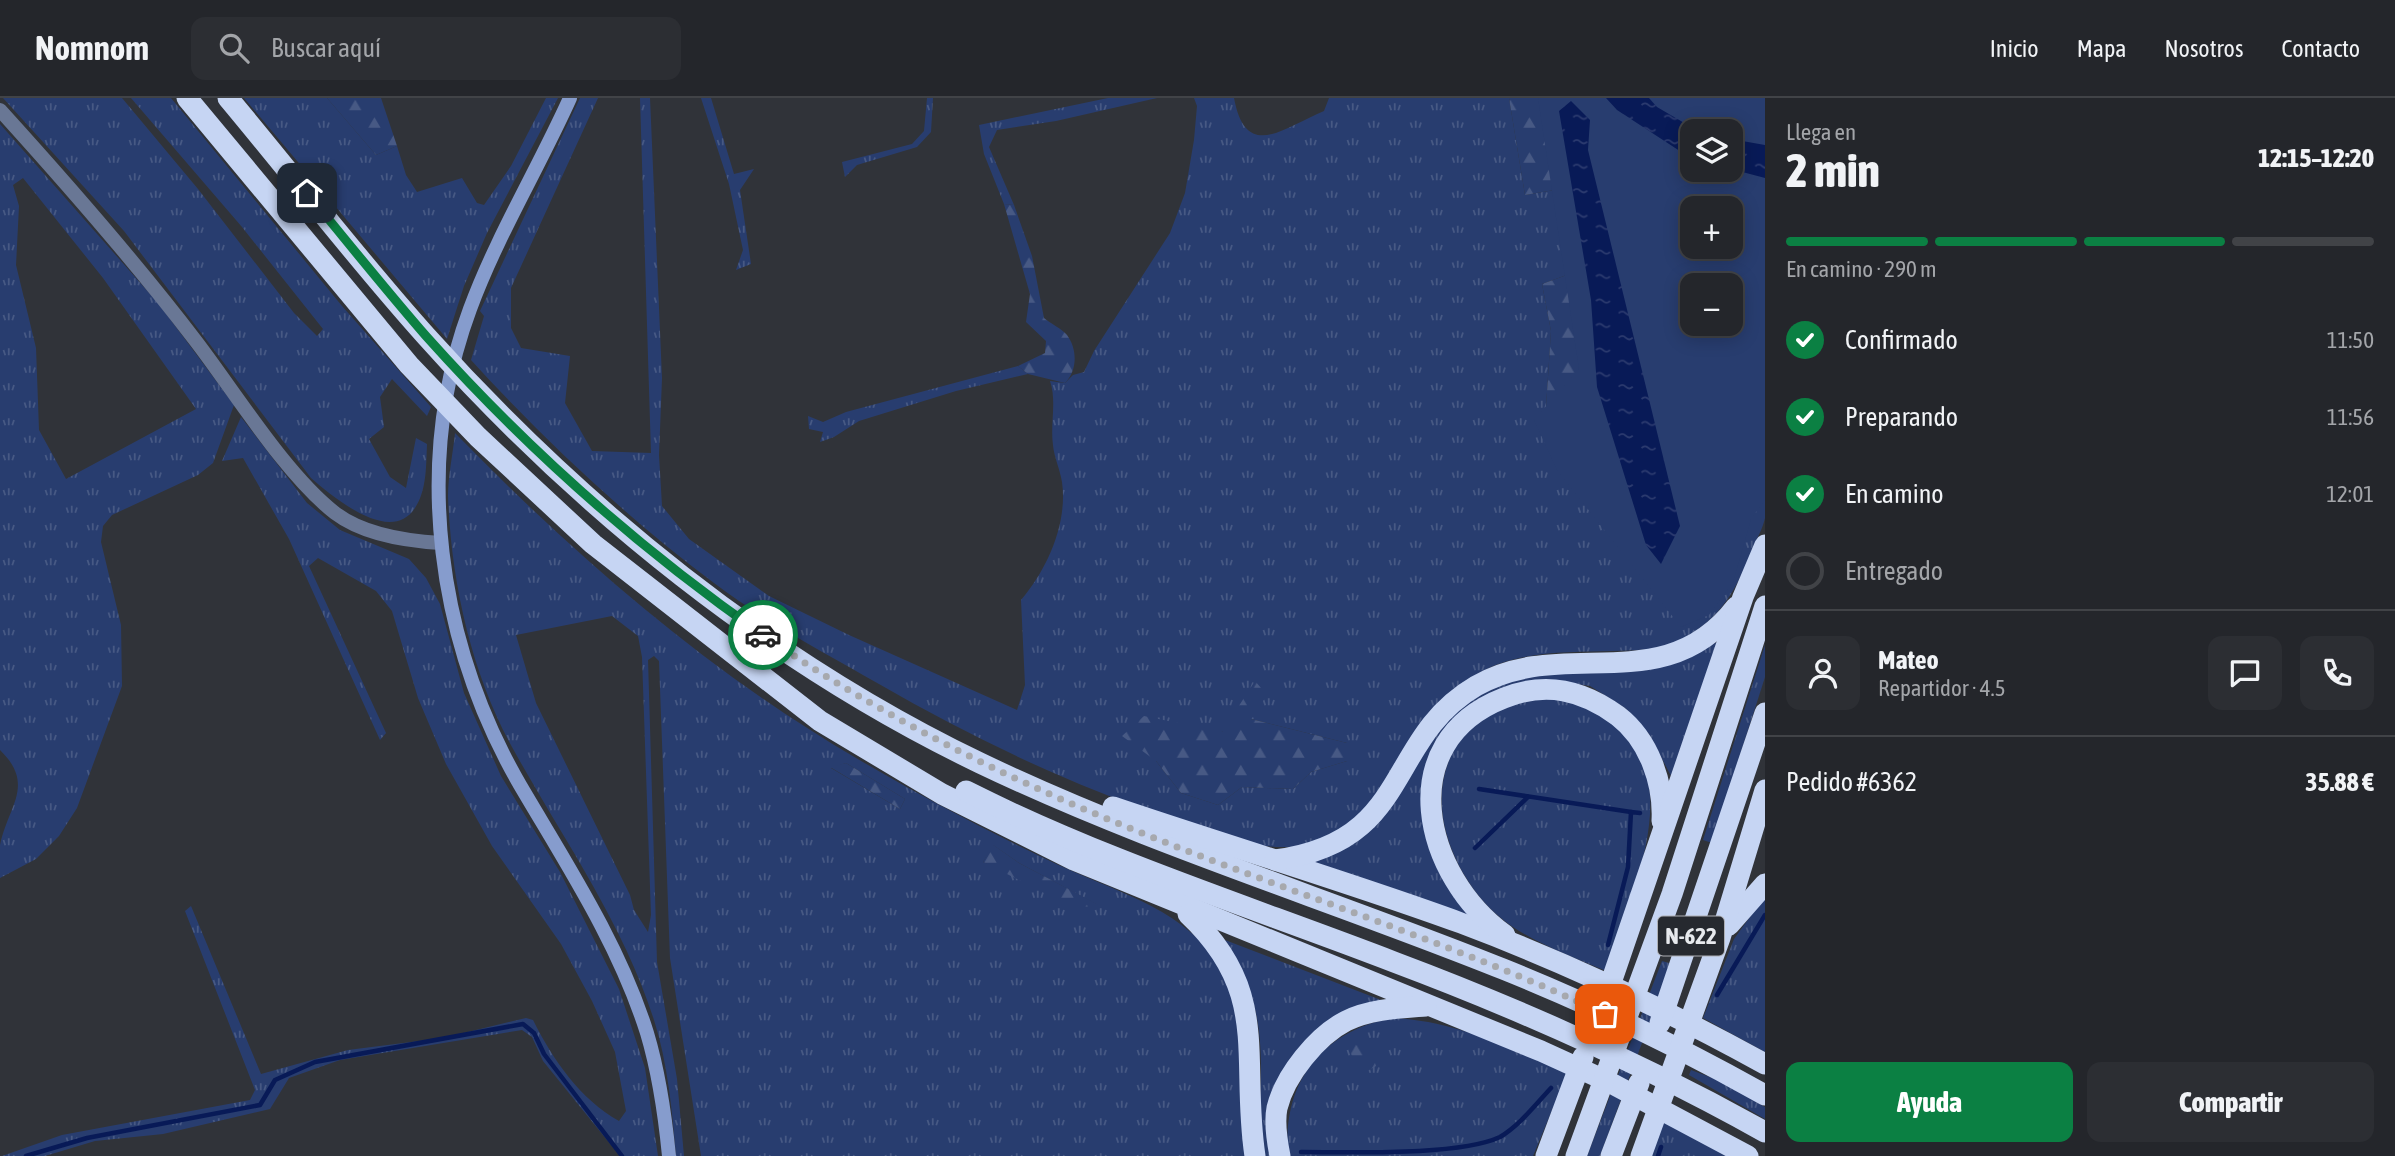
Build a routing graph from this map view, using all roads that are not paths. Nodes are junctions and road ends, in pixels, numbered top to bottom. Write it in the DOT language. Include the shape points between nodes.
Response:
graph roads {
  1 [pos="187,98"];
  2 [pos="228,98"];
  3 [pos="570,98"];
  4 [pos="0,110"];
  5 [pos="441,543"];
  6 [pos="1765,545"];
  7 [pos="1744,597"];
  8 [pos="1765,606"];
  9 [pos="735,655"];
  10 [pos="1765,713"];
  11 [pos="981,764"];
  12 [pos="1765,790"];
  13 [pos="1661,837"];
  14 [pos="1272,861"];
  15 [pos="1765,884"];
  16 [pos="1179,906"];
  17 [pos="1720,938"];
  18 [pos="1524,948"];
  19 [pos="1435,1006"];
  20 [pos="1765,1064"];
  21 [pos="1765,1095"];
  22 [pos="1765,1132"];
  23 [pos="669,1156"];
  24 [pos="1255,1156"];
  25 [pos="1280,1156"];
  26 [pos="1546,1156"];
  27 [pos="1576,1156"];
  28 [pos="1611,1156"];
  29 [pos="1641,1156"];
  30 [pos="1748,1156"];
  1 -- 9 [label="highway" via="409,365 478,437 593,544"];
  2 -- 11 [label="highway" via="426,336 541,454 658,557 723,607 869,702"];
  3 -- 5 [label="street" via="470,310 450,385 440,460"];
  4 -- 5 [label="street" via="142,271 287,463 336,514 374,533"];
  5 -- 23 [label="street" via="457,639 492,731 583,891 630,986 659,1084"];
  6 -- 7 [label="highway"];
  7 -- 13 [label="highway"];
  7 -- 14 [label="highway" via="1722,625 1698,644 1675,654 1517,669 1475,687 1433,727 1377,813 1357,832 1298,858"];
  8 -- 27 [label="highway, N-622" via="1672,894"];
  9 -- 16 [label="highway" via="820,721 942,794"];
  9 -- 22 [label="highway" via="876,743 1033,822 1551,1025 1705,1098"];
  10 -- 28 [label="highway, N-622"];
  11 -- 14 [label="highway"];
  11 -- 21 [label="highway" via="1152,837 1561,993"];
  12 -- 17 [label="highway"];
  13 -- 18 [label="highway" via="1663,811 1656,771 1627,723 1603,705 1583,695 1538,687 1490,703 1471,716 1450,737 1432,779 1432,830 1462,891 1498,930"];
  13 -- 26 [label="highway"];
  14 -- 18 [label="highway"];
  15 -- 17 [label="highway"];
  16 -- 19 [label="highway"];
  16 -- 24 [label="highway" via="1224,953 1243,999 1250,1028"];
  17 -- 29 [label="highway"];
  18 -- 20 [label="highway"];
  19 -- 25 [label="highway" via="1367,1014 1326,1034 1307,1054 1277,1107"];
  19 -- 30 [label="highway" via="1541,1051"];
}
